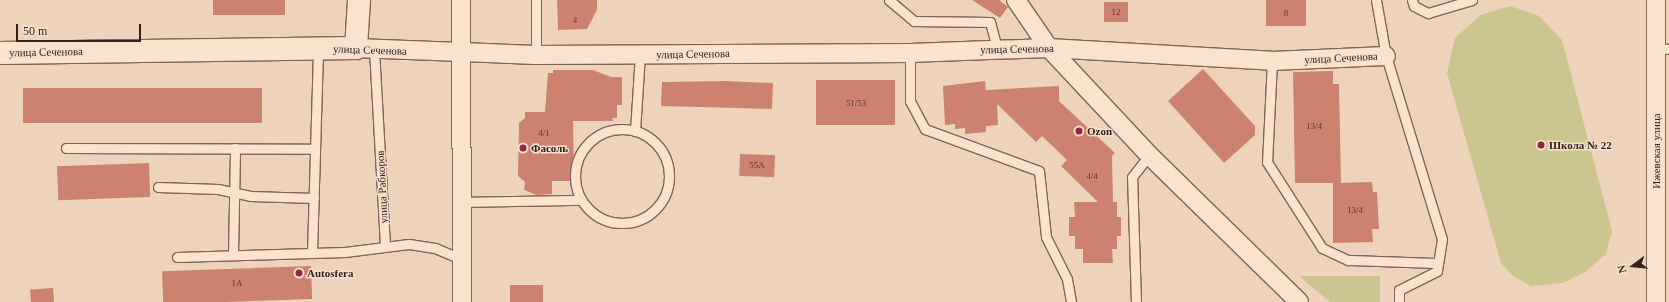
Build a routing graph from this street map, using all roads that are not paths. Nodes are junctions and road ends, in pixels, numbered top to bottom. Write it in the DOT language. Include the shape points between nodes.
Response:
graph roads {
  1 [pos="359,0"];
  2 [pos="461,0"];
  3 [pos="536,0"];
  4 [pos="889,0"];
  5 [pos="1016,0"];
  6 [pos="1376,0"];
  7 [pos="1412,0"];
  8 [pos="1472,0"];
  9 [pos="1656,0"];
  10 [pos="318,48"];
  11 [pos="1049,48"];
  12 [pos="1662,48"];
  13 [pos="365,49"];
  14 [pos="997,49"];
  15 [pos="0,53"];
  16 [pos="460,53"];
  17 [pos="910,53"];
  18 [pos="640,54"];
  19 [pos="536,55"];
  20 [pos="1386,56"];
  21 [pos="1272,61"];
  22 [pos="635,130"];
  23 [pos="66,148"];
  24 [pos="235,148"];
  25 [pos="315,148"];
  26 [pos="1149,155"];
  27 [pos="158,187"];
  28 [pos="234,194"];
  29 [pos="314,198"];
  30 [pos="581,200"];
  31 [pos="462,202"];
  32 [pos="385,246"];
  33 [pos="312,253"];
  34 [pos="233,255"];
  35 [pos="177,257"];
  36 [pos="461,259"];
  37 [pos="1438,263"];
  38 [pos="462,302"];
  39 [pos="1071,302"];
  40 [pos="1136,302"];
  41 [pos="1299,302"];
  42 [pos="1399,302"];
  43 [pos="1656,302"];
  1 -- 13 [label="street, улица Рабкоров"];
  2 -- 16 [label="street"];
  3 -- 19 [label="lane"];
  4 -- 14 [label="lane" via="914,21 990,22"];
  5 -- 11 [label="street"];
  6 -- 20 [label="lane"];
  7 -- 8 [label="lane" via="1414,6 1428,13"];
  9 -- 12 [label="street, Ижевская улица"];
  10 -- 13 [label="street, улица Сеченова"];
  10 -- 15 [label="street, улица Сеченова"];
  10 -- 25 [label="lane"];
  11 -- 14 [label="street, улица Сеченова"];
  11 -- 21 [label="street, улица Сеченова"];
  11 -- 26 [label="street"];
  12 -- 43 [label="street, Ижевская улица"];
  13 -- 16 [label="street, улица Сеченова"];
  13 -- 32 [label="lane, улица Рабкоров"];
  14 -- 17 [label="street, улица Сеченова"];
  16 -- 19 [label="street, улица Сеченова"];
  16 -- 31 [label="street"];
  17 -- 18 [label="street, улица Сеченова"];
  17 -- 39 [label="lane" via="910,101 925,129 1039,171 1046,237 1067,279"];
  18 -- 19 [label="street, улица Сеченова"];
  18 -- 22 [label="lane"];
  20 -- 21 [label="street, улица Сеченова"];
  20 -- 37 [label="lane" via="1442,239"];
  21 -- 37 [label="lane" via="1267,162 1322,248 1348,260"];
  22 -- 30 [label="lane" via="619,129 603,133 581,152 576,168 576,184"];
  22 -- 30 [label="lane" via="658,145 667,161 669,178 666,194 657,208 638,220 622,223 601,218"];
  23 -- 24 [label="lane"];
  24 -- 25 [label="lane"];
  24 -- 28 [label="lane"];
  25 -- 29 [label="lane"];
  26 -- 40 [label="lane" via="1132,177"];
  26 -- 41 [label="street"];
  27 -- 28 [label="lane" via="218,189"];
  28 -- 29 [label="lane"];
  28 -- 34 [label="lane"];
  29 -- 33 [label="lane"];
  30 -- 31 [label="lane"];
  31 -- 36 [label="street"];
  32 -- 33 [label="lane"];
  32 -- 36 [label="lane" via="410,244 435,248"];
  33 -- 34 [label="lane"];
  34 -- 35 [label="lane"];
  36 -- 38 [label="street"];
  37 -- 42 [label="lane" via="1437,271 1399,290"];
}
